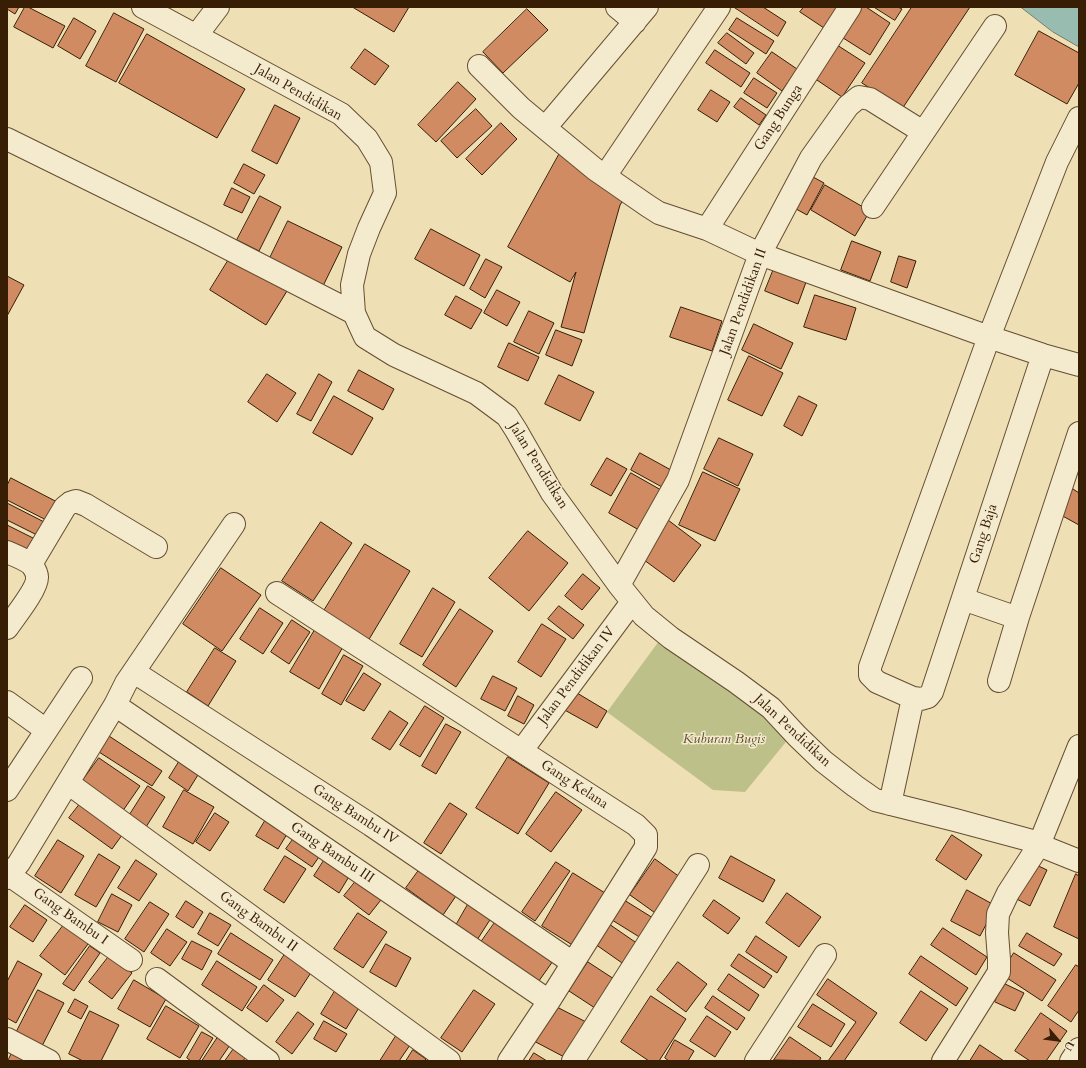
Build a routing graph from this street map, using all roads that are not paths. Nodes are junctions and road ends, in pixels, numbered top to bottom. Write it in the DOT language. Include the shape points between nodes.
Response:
graph roads {
  1 [pos="143,7"];
  2 [pos="218,7"];
  3 [pos="617,7"];
  4 [pos="719,7"];
  5 [pos="850,7"];
  6 [pos="641,15"];
  7 [pos="995,26"];
  8 [pos="196,36"];
  9 [pos="479,66"];
  10 [pos="1079,118"];
  11 [pos="545,128"];
  12 [pos="923,132"];
  13 [pos="7,139"];
  14 [pos="605,176"];
  15 [pos="873,207"];
  16 [pos="707,229"];
  17 [pos="760,254"];
  18 [pos="354,313"];
  19 [pos="988,337"];
  20 [pos="1043,355"];
  21 [pos="1079,365"];
  22 [pos="1079,433"];
  23 [pos="234,524"];
  24 [pos="156,547"];
  25 [pos="7,552"];
  26 [pos="31,564"];
  27 [pos="619,585"];
  28 [pos="277,592"];
  29 [pos="963,599"];
  30 [pos="632,602"];
  31 [pos="1018,617"];
  32 [pos="7,628"];
  33 [pos="134,672"];
  34 [pos="81,678"];
  35 [pos="999,681"];
  36 [pos="913,698"];
  37 [pos="7,702"];
  38 [pos="115,705"];
  39 [pos="46,730"];
  40 [pos="1079,746"];
  41 [pos="522,750"];
  42 [pos="68,782"];
  43 [pos="7,790"];
  44 [pos="890,804"];
  45 [pos="1040,846"];
  46 [pos="1079,861"];
  47 [pos="698,865"];
  48 [pos="8,877"];
  49 [pos="825,955"];
  50 [pos="131,960"];
  51 [pos="573,962"];
  52 [pos="157,979"];
  53 [pos="549,1001"];
  54 [pos="7,1039"];
  55 [pos="1079,1048"];
  56 [pos="49,1061"];
  57 [pos="268,1061"];
  58 [pos="449,1061"];
  59 [pos="509,1061"];
  60 [pos="573,1061"];
  61 [pos="756,1061"];
  62 [pos="943,1061"];
  63 [pos="1071,1061"];
  1 -- 8 [label="street, Jalan Pendidikan"];
  2 -- 8 [label="street"];
  3 -- 6 [label="street"];
  4 -- 14 [label="street"];
  5 -- 16 [label="street, Gang Bunga"];
  6 -- 11 [label="street"];
  7 -- 12 [label="street"];
  8 -- 18 [label="street, Jalan Pendidikan" via="341,114 367,139 381,162 385,192 359,254 352,285"];
  9 -- 11 [label="street"];
  10 -- 19 [label="street" via="1057,162"];
  11 -- 14 [label="street"];
  12 -- 15 [label="street"];
  12 -- 17 [label="street, Jalan Pendidikan II" via="870,99 859,97 848,106 811,158"];
  13 -- 18 [label="street"];
  14 -- 16 [label="street" via="659,213"];
  16 -- 17 [label="street"];
  17 -- 19 [label="street"];
  17 -- 27 [label="street, Jalan Pendidikan II" via="678,480"];
  18 -- 27 [label="street, Jalan Pendidikan" via="366,338 394,355 476,393 507,416 552,493"];
  19 -- 20 [label="street"];
  19 -- 36 [label="street" via="870,667 870,675 877,682"];
  20 -- 21 [label="street"];
  20 -- 29 [label="street, Gang Baja"];
  22 -- 31 [label="street"];
  23 -- 33 [label="street"];
  24 -- 26 [label="street" via="76,501 65,507"];
  25 -- 26 [label="street"];
  26 -- 32 [label="street" via="38,576 36,584"];
  27 -- 30 [label="street, Jalan Pendidikan"];
  28 -- 41 [label="street, Gang Kelana"];
  29 -- 31 [label="street"];
  29 -- 36 [label="street, Gang Baja" via="932,692 928,697"];
  30 -- 41 [label="street, Jalan Pendidikan IV"];
  30 -- 44 [label="street, Jalan Pendidikan" via="644,616 671,638 771,708 828,765 875,800"];
  31 -- 35 [label="street"];
  33 -- 38 [label="street"];
  33 -- 51 [label="street, Gang Bambu IV" via="371,825"];
  34 -- 39 [label="street"];
  36 -- 44 [label="street"];
  37 -- 39 [label="street"];
  38 -- 42 [label="street"];
  38 -- 53 [label="street, Gang Bambu III"];
  39 -- 43 [label="street"];
  40 -- 45 [label="street"];
  41 -- 51 [label="street, Gang Kelana" via="636,825 646,835 646,848"];
  42 -- 48 [label="street"];
  42 -- 58 [label="street, Gang Bambu II"];
  44 -- 45 [label="street, Jalan Pendidikan" via="1029,840"];
  45 -- 46 [label="street, Jalan Pendidikan"];
  45 -- 62 [label="street" via="1008,893 998,914 999,972"];
  47 -- 60 [label="street"];
  48 -- 50 [label="street, Gang Bambu I"];
  49 -- 61 [label="street"];
  51 -- 53 [label="street, Gang Kelana"];
  52 -- 57 [label="street"];
  53 -- 59 [label="street, Gang Kelana"];
  54 -- 56 [label="street"];
  55 -- 63 [label="street"];
}
